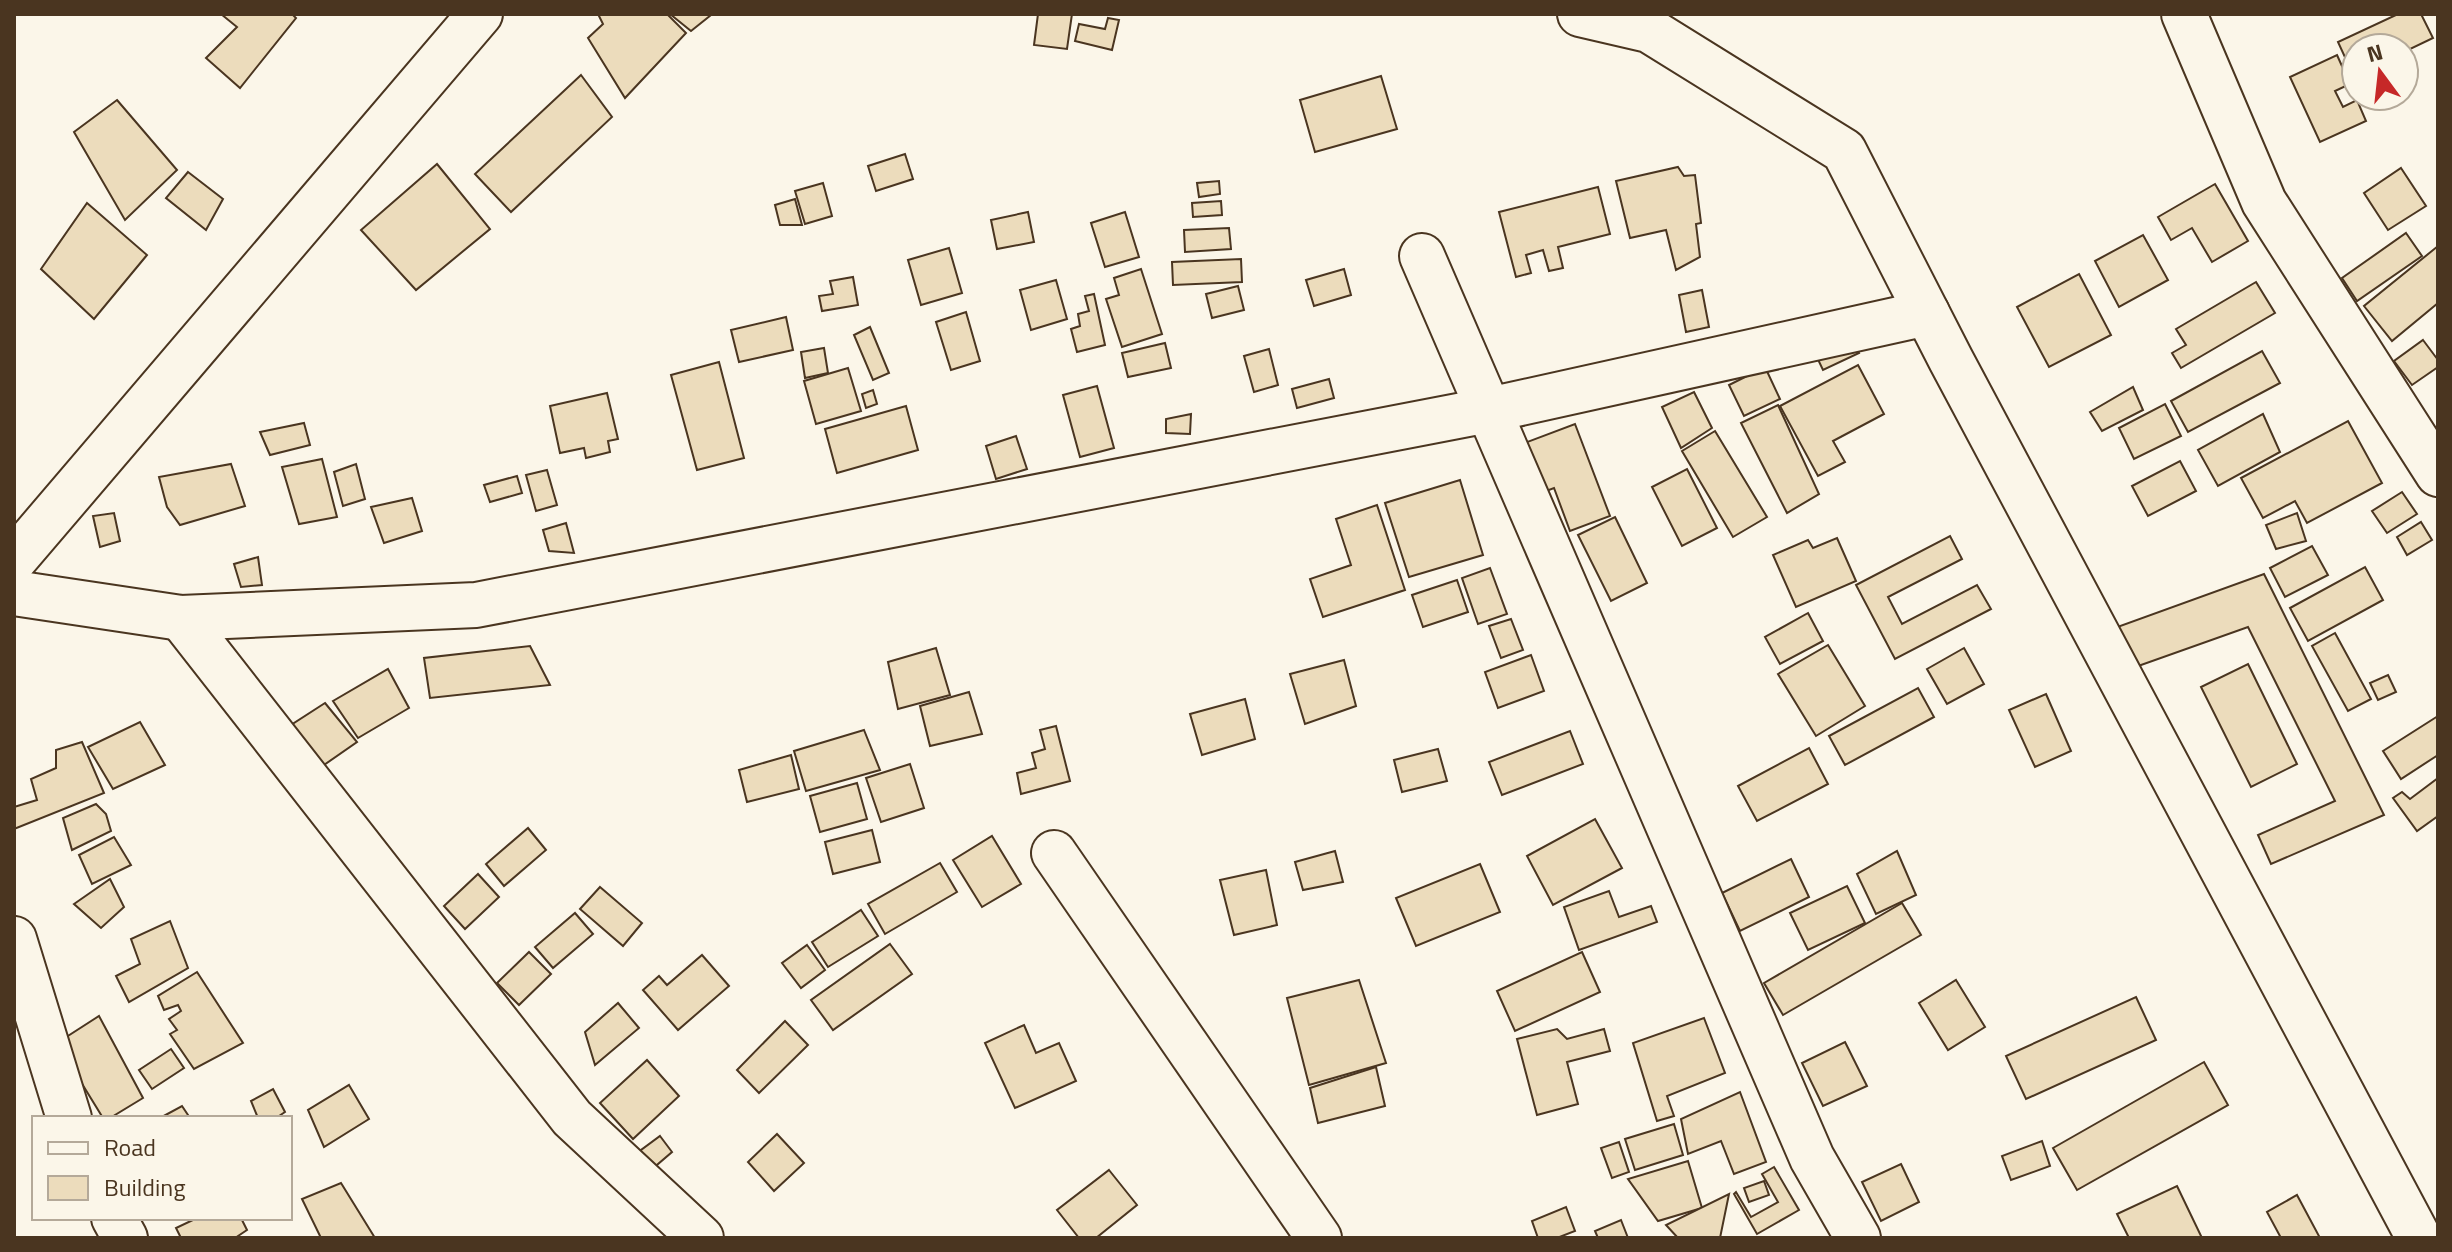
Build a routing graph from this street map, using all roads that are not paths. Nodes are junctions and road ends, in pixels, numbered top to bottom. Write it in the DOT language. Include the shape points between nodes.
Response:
graph roads {
  1 [pos="480,14"];
  2 [pos="1580,14"];
  3 [pos="2184,14"];
  4 [pos="1422,256"];
  5 [pos="1927,313"];
  6 [pos="1489,410"];
  7 [pos="2438,474"];
  8 [pos="14,560"];
  9 [pos="14,593"];
  10 [pos="181,618"];
  11 [pos="1054,853"];
  12 [pos="14,939"];
  13 [pos="68,1116"];
  14 [pos="115,1220"];
  15 [pos="125,1238"];
  16 [pos="701,1238"];
  17 [pos="1319,1238"];
  18 [pos="1858,1238"];
  19 [pos="2419,1238"];
  1 -- 8 [label="street"];
  2 -- 5 [label="street" via="1649,30 1844,151"];
  3 -- 7 [label="street" via="2264,202"];
  4 -- 6 [label="street"];
  5 -- 6 [label="street"];
  5 -- 19 [label="street"];
  6 -- 10 [label="street" via="476,605"];
  6 -- 18 [label="street" via="1812,1158"];
  9 -- 10 [label="street"];
  10 -- 16 [label="street" via="572,1118"];
  11 -- 17 [label="street"];
  12 -- 13 [label="street"];
  14 -- 15 [label="street"];
}
